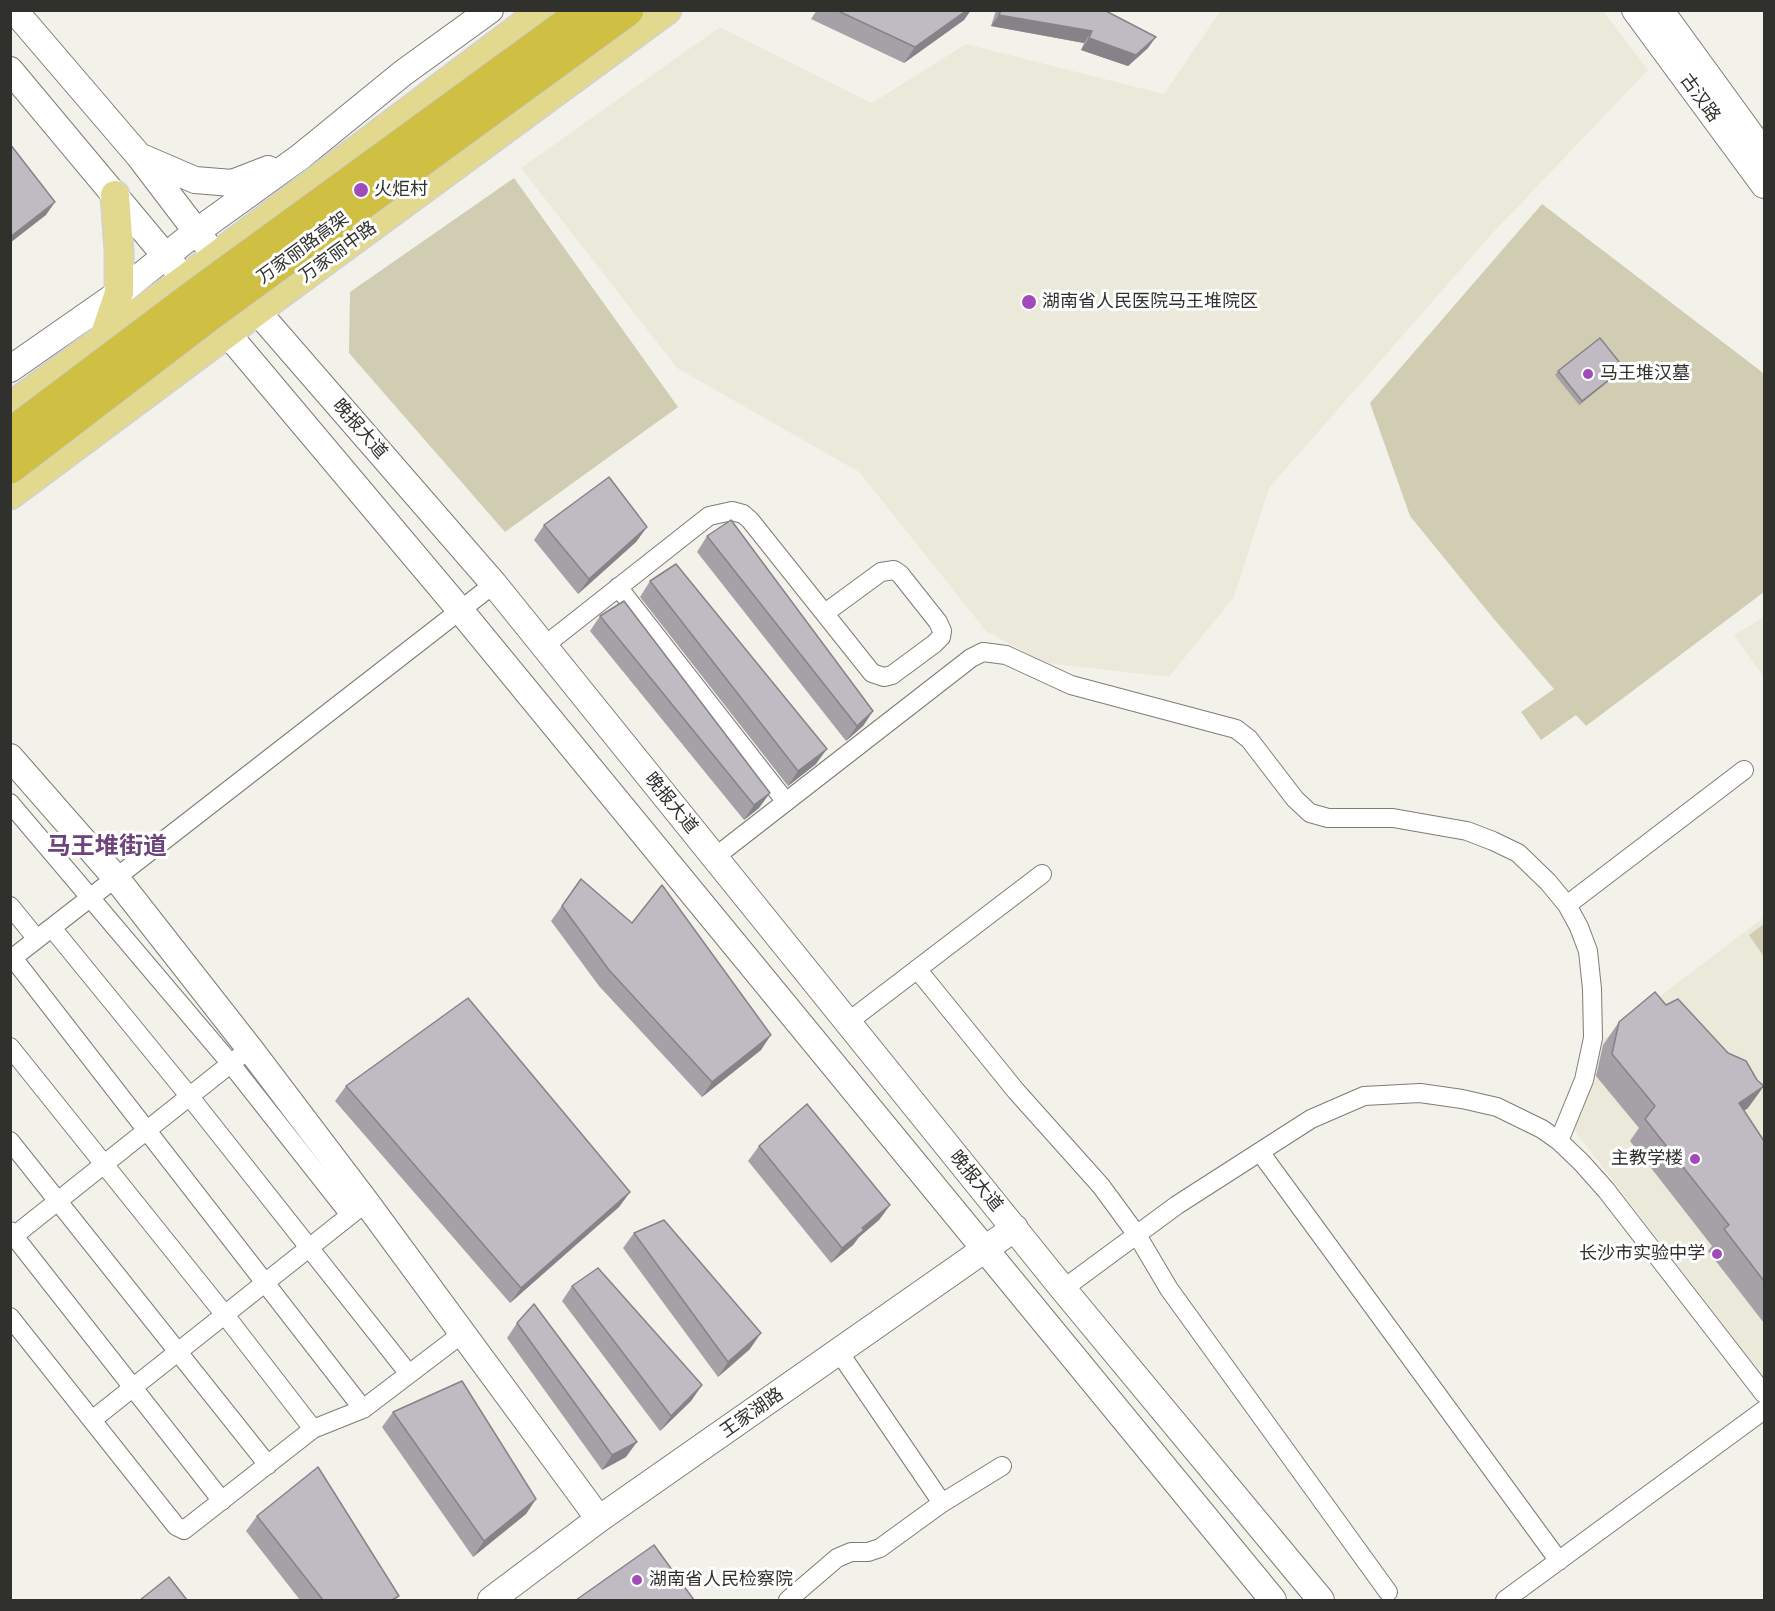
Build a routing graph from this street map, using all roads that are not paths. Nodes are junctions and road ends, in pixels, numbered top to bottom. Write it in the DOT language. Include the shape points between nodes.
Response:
graph roads {
  1 [pos="14,10"];
  2 [pos="490,10"];
  3 [pos="543,10"];
  4 [pos="587,10"];
  5 [pos="627,10"];
  6 [pos="667,10"];
  7 [pos="1635,10"];
  8 [pos="1665,12"];
  9 [pos="10,70"];
  10 [pos="1764,153"];
  11 [pos="139,156"];
  12 [pos="300,158"];
  13 [pos="1764,185"];
  14 [pos="115,195"];
  15 [pos="196,232"];
  16 [pos="166,256"];
  17 [pos="215,257"];
  18 [pos="185,279"];
  19 [pos="119,293"];
  20 [pos="257,311"];
  21 [pos="228,333"];
  22 [pos="102,340"];
  23 [pos="10,369"];
  24 [pos="10,407"];
  25 [pos="10,435"];
  26 [pos="10,467"];
  27 [pos="10,495"];
  28 [pos="494,584"];
  29 [pos="618,587"];
  30 [pos="460,610"];
  31 [pos="825,614"];
  32 [pos="544,646"];
  33 [pos="14,768"];
  34 [pos="1744,770"];
  35 [pos="786,802"];
  36 [pos="10,803"];
  37 [pos="715,857"];
  38 [pos="1042,874"];
  39 [pos="116,878"];
  40 [pos="91,897"];
  41 [pos="1567,905"];
  42 [pos="10,906"];
  43 [pos="52,928"];
  44 [pos="37,939"];
  45 [pos="12,959"];
  46 [pos="917,969"];
  47 [pos="848,1022"];
  48 [pos="10,1047"];
  49 [pos="241,1057"];
  50 [pos="190,1096"];
  51 [pos="148,1130"];
  52 [pos="10,1141"];
  53 [pos="1559,1141"];
  54 [pos="1260,1152"];
  55 [pos="104,1165"];
  56 [pos="59,1201"];
  57 [pos="358,1209"];
  58 [pos="1015,1228"];
  59 [pos="12,1235"];
  60 [pos="1137,1235"];
  61 [pos="309,1248"];
  62 [pos="985,1250"];
  63 [pos="265,1283"];
  64 [pos="1063,1288"];
  65 [pos="225,1315"];
  66 [pos="10,1317"];
  67 [pos="463,1333"];
  68 [pos="178,1352"];
  69 [pos="839,1352"];
  70 [pos="410,1374"];
  71 [pos="133,1388"];
  72 [pos="1764,1394"];
  73 [pos="363,1409"];
  74 [pos="1764,1410"];
  75 [pos="92,1420"];
  76 [pos="314,1429"];
  77 [pos="268,1465"];
  78 [pos="1002,1466"];
  79 [pos="222,1501"];
  80 [pos="942,1503"];
  81 [pos="599,1519"];
  82 [pos="1558,1562"];
  83 [pos="1388,1592"];
  84 [pos="491,1600"];
  85 [pos="788,1600"];
  86 [pos="1273,1600"];
  87 [pos="1321,1600"];
  88 [pos="1505,1600"];
  1 -- 11 [label="main road, 晚报大道"];
  2 -- 12 [label="main road" via="403,73"];
  3 -- 17 [label="main road"];
  4 -- 25 [label="highway, 万家丽路高架, bridge"];
  5 -- 26 [label="highway, 万家丽路高架, bridge" via="210,314"];
  6 -- 20 [label="main road, 万家丽中路"];
  7 -- 13 [label="main road, 古汉路"];
  8 -- 10 [label="main road"];
  9 -- 14 [label="main road, 晚报大道"];
  11 -- 12 [label="main road" via="195,180 232,183"];
  11 -- 15 [label="main road, 晚报大道"];
  12 -- 15 [label="main road"];
  14 -- 16 [label="main road, 晚报大道"];
  14 -- 19 [label="main road"];
  15 -- 16 [label="main road"];
  15 -- 17 [label="main road, 晚报大道"];
  16 -- 18 [label="main road, 晚报大道"];
  16 -- 19 [label="main road"];
  17 -- 18 [label="main road"];
  17 -- 20 [label="main road, 晚报大道"];
  18 -- 21 [label="main road, 晚报大道"];
  18 -- 22 [label="main road"];
  19 -- 22 [label="main road"];
  19 -- 23 [label="main road"];
  20 -- 21 [label="main road, 万家丽中路"];
  20 -- 28 [label="main road, 晚报大道"];
  21 -- 27 [label="main road, 万家丽中路"];
  21 -- 30 [label="main road, 晚报大道"];
  22 -- 24 [label="main road"];
  28 -- 30 [label="street"];
  28 -- 32 [label="main road, 晚报大道"];
  29 -- 31 [label="street" via="709,516 732,511 750,520"];
  29 -- 32 [label="street"];
  29 -- 35 [label="street"];
  30 -- 39 [label="street"];
  30 -- 62 [label="main road, 晚报大道"];
  31 -- 31 [label="street" via="872,673 884,677 941,637 938,622 894,570 881,572"];
  32 -- 37 [label="main road, 晚报大道"];
  33 -- 39 [label="main road"];
  34 -- 41 [label="street"];
  35 -- 37 [label="street"];
  35 -- 41 [label="street" via="971,658 983,652 993,653 1071,685 1236,729 1310,813 1328,818 1393,818 1467,831 1494,841 1518,853"];
  36 -- 40 [label="street"];
  37 -- 47 [label="main road, 晚报大道"];
  38 -- 46 [label="street"];
  39 -- 40 [label="street"];
  39 -- 49 [label="main road"];
  40 -- 43 [label="street"];
  40 -- 49 [label="street"];
  41 -- 53 [label="street" via="1588,951 1593,1038 1584,1080"];
  42 -- 44 [label="street"];
  43 -- 44 [label="street"];
  43 -- 50 [label="street"];
  44 -- 45 [label="street"];
  45 -- 51 [label="street"];
  46 -- 47 [label="street"];
  46 -- 60 [label="street" via="1016,1091 1101,1186"];
  47 -- 58 [label="main road, 晚报大道"];
  48 -- 55 [label="street"];
  49 -- 50 [label="street"];
  49 -- 57 [label="main road"];
  50 -- 51 [label="street"];
  50 -- 61 [label="street"];
  51 -- 55 [label="street"];
  51 -- 63 [label="street"];
  52 -- 56 [label="street"];
  53 -- 54 [label="street" via="1542,1128 1497,1107 1420,1093 1364,1096 1311,1119"];
  53 -- 72 [label="street" via="1606,1190"];
  54 -- 60 [label="street"];
  54 -- 82 [label="street"];
  55 -- 56 [label="street"];
  55 -- 65 [label="street"];
  56 -- 59 [label="street"];
  56 -- 68 [label="street"];
  57 -- 61 [label="street"];
  57 -- 67 [label="main road"];
  58 -- 62 [label="main road, 王家湖路"];
  58 -- 64 [label="main road, 晚报大道"];
  59 -- 71 [label="street"];
  60 -- 64 [label="street"];
  60 -- 83 [label="street" via="1175,1298"];
  61 -- 63 [label="street"];
  61 -- 70 [label="street"];
  62 -- 69 [label="main road, 王家湖路"];
  62 -- 86 [label="main road, 晚报大道"];
  63 -- 65 [label="street"];
  63 -- 73 [label="street"];
  64 -- 87 [label="main road, 晚报大道"];
  65 -- 68 [label="street"];
  65 -- 76 [label="street"];
  66 -- 75 [label="street"];
  67 -- 70 [label="street"];
  67 -- 81 [label="main road"];
  68 -- 71 [label="street"];
  68 -- 77 [label="street"];
  69 -- 80 [label="street"];
  69 -- 81 [label="main road, 王家湖路"];
  70 -- 73 [label="street"];
  71 -- 75 [label="street"];
  71 -- 79 [label="street"];
  73 -- 76 [label="street"];
  74 -- 82 [label="street"];
  75 -- 79 [label="street" via="179,1529 187,1528"];
  76 -- 77 [label="street"];
  77 -- 79 [label="street"];
  78 -- 80 [label="street"];
  80 -- 85 [label="street" via="880,1548 837,1558"];
  81 -- 84 [label="main road, 王家湖路"];
  82 -- 88 [label="street"];
}
